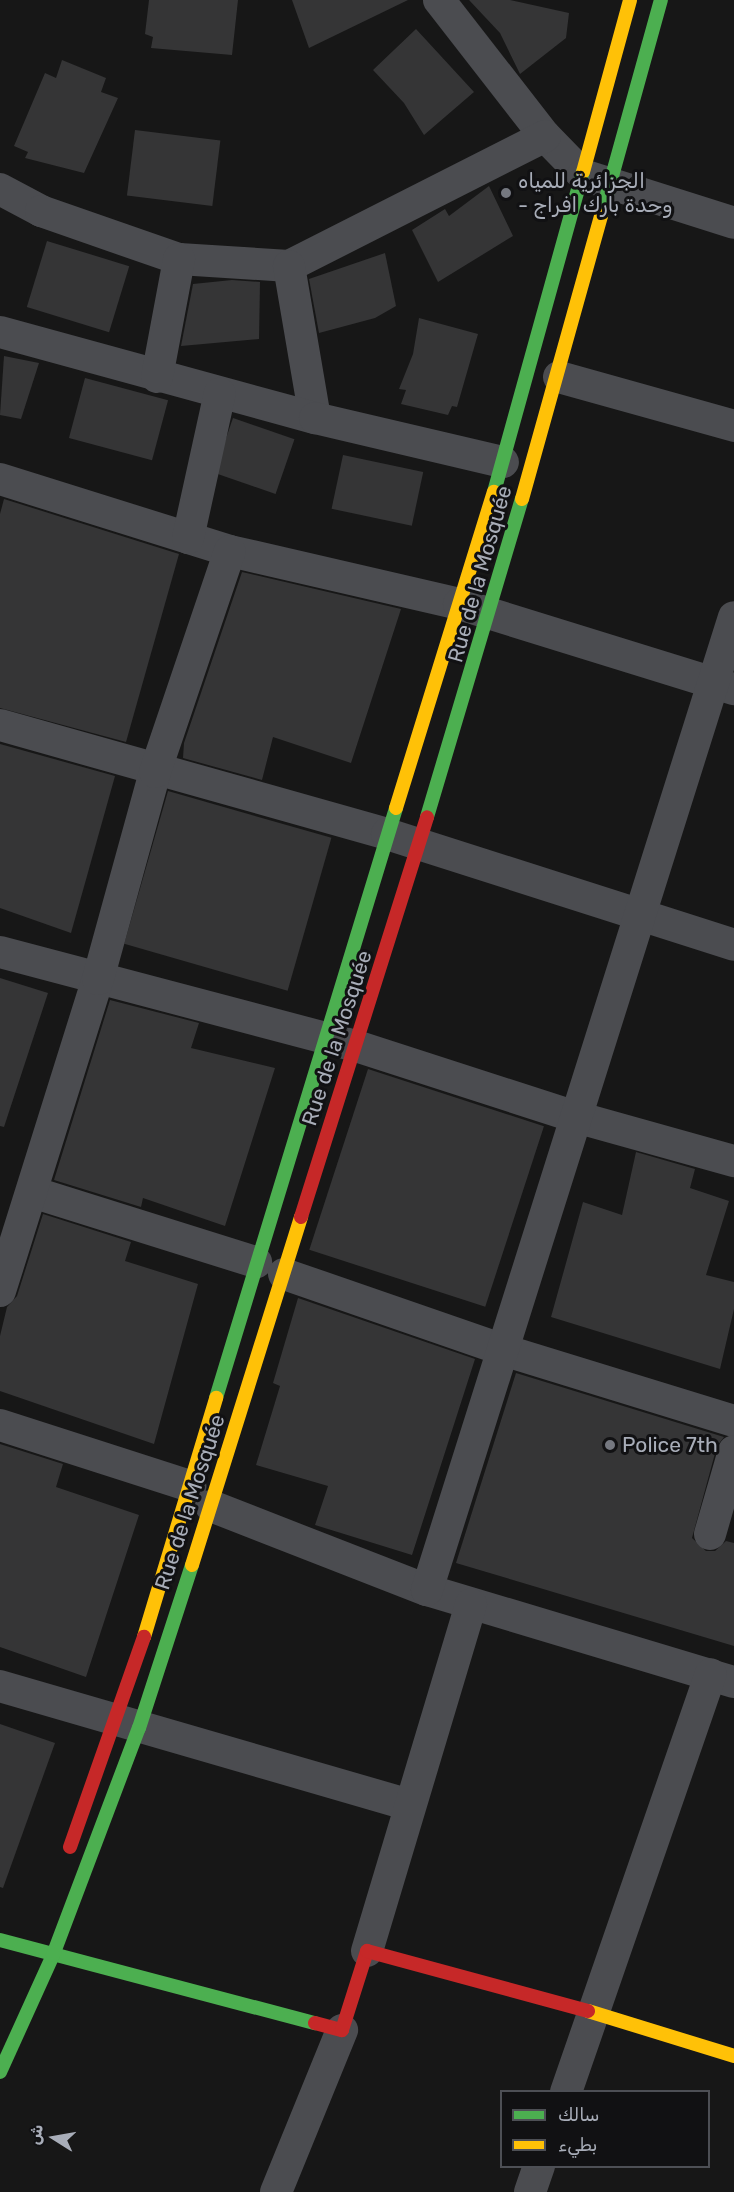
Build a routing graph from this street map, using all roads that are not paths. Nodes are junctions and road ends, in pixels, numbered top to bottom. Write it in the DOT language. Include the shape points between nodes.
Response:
graph roads {
  1 [pos="439,0"];
  2 [pos="630,0"];
  3 [pos="661,0"];
  4 [pos="545,136"];
  5 [pos="597,180"];
  6 [pos="0,189"];
  7 [pos="734,223"];
  8 [pos="179,259"];
  9 [pos="289,266"];
  10 [pos="0,332"];
  11 [pos="157,377"];
  12 [pos="559,377"];
  13 [pos="220,393"];
  14 [pos="315,418"];
  15 [pos="734,426"];
  16 [pos="503,462"];
  17 [pos="0,480"];
  18 [pos="188,538"];
  19 [pos="230,551"];
  20 [pos="459,604"];
  21 [pos="490,615"];
  22 [pos="734,617"];
  23 [pos="724,686"];
  24 [pos="0,725"];
  25 [pos="155,772"];
  26 [pos="387,834"];
  27 [pos="420,846"];
  28 [pos="639,917"];
  29 [pos="734,945"];
  30 [pos="0,952"];
  31 [pos="98,979"];
  32 [pos="327,1038"];
  33 [pos="356,1046"];
  34 [pos="576,1117"];
  35 [pos="734,1161"];
  36 [pos="32,1192"];
  37 [pos="256,1262"];
  38 [pos="284,1274"];
  39 [pos="0,1291"];
  40 [pos="503,1350"];
  41 [pos="734,1422"];
  42 [pos="0,1425"];
  43 [pos="734,1451"];
  44 [pos="201,1496"];
  45 [pos="710,1534"];
  46 [pos="427,1590"];
  47 [pos="471,1604"];
  48 [pos="723,1678"];
  49 [pos="0,1686"];
  50 [pos="128,1725"];
  51 [pos="410,1805"];
  52 [pos="64,1863"];
  53 [pos="39,1929"];
  54 [pos="0,1940"];
  55 [pos="367,1951"];
  56 [pos="53,1955"];
  57 [pos="29,1956"];
  58 [pos="592,2015"];
  59 [pos="342,2030"];
  60 [pos="734,2056"];
  61 [pos="0,2072"];
  62 [pos="566,2090"];
  63 [pos="538,2168"];
  64 [pos="276,2192"];
  65 [pos="530,2192"];
  1 -- 4 [label="street"];
  2 -- 5 [label="main road"];
  3 -- 5 [label="main road, Rue de la Mosquée"];
  4 -- 5 [label="street"];
  4 -- 9 [label="street"];
  5 -- 7 [label="street"];
  5 -- 12 [label="main road, Rue de la Mosquée"];
  5 -- 16 [label="main road"];
  6 -- 8 [label="street" via="41,211"];
  8 -- 9 [label="street"];
  8 -- 11 [label="street"];
  9 -- 14 [label="street"];
  10 -- 11 [label="street"];
  11 -- 13 [label="street"];
  12 -- 15 [label="street"];
  12 -- 21 [label="main road, Rue de la Mosquée"];
  13 -- 14 [label="street"];
  13 -- 18 [label="street"];
  14 -- 16 [label="street"];
  16 -- 20 [label="main road"];
  17 -- 18 [label="street"];
  18 -- 19 [label="street"];
  19 -- 20 [label="street"];
  19 -- 25 [label="street"];
  20 -- 21 [label="street"];
  20 -- 26 [label="main road"];
  21 -- 23 [label="street"];
  21 -- 27 [label="main road, Rue de la Mosquée"];
  22 -- 23 [label="street"];
  23 -- 28 [label="street"];
  24 -- 25 [label="street"];
  25 -- 26 [label="street"];
  25 -- 31 [label="street"];
  26 -- 27 [label="street"];
  26 -- 32 [label="main road"];
  27 -- 28 [label="street"];
  27 -- 33 [label="main road, Rue de la Mosquée"];
  28 -- 29 [label="street"];
  28 -- 34 [label="street"];
  30 -- 31 [label="street"];
  31 -- 32 [label="street"];
  31 -- 36 [label="street"];
  32 -- 33 [label="street"];
  32 -- 37 [label="main road"];
  33 -- 34 [label="street"];
  33 -- 38 [label="main road, Rue de la Mosquée"];
  34 -- 35 [label="street"];
  34 -- 40 [label="street"];
  36 -- 37 [label="street"];
  36 -- 39 [label="street"];
  37 -- 44 [label="main road"];
  38 -- 40 [label="street"];
  38 -- 44 [label="main road, Rue de la Mosquée"];
  40 -- 41 [label="street"];
  40 -- 46 [label="street"];
  42 -- 44 [label="street"];
  43 -- 45 [label="street"];
  44 -- 46 [label="street"];
  44 -- 50 [label="main road, Rue de la Mosquée"];
  44 -- 50 [label="main road"];
  46 -- 47 [label="street"];
  47 -- 48 [label="street"];
  47 -- 51 [label="street"];
  48 -- 58 [label="street"];
  49 -- 50 [label="street"];
  50 -- 51 [label="street"];
  50 -- 52 [label="main road"];
  50 -- 56 [label="main road, Rue de la Mosquée"];
  51 -- 55 [label="street"];
  53 -- 57 [label="main road"];
  54 -- 57 [label="main road"];
  55 -- 58 [label="main road" via="495,1983"];
  55 -- 59 [label="main road"];
  56 -- 57 [label="main road"];
  56 -- 59 [label="main road"];
  56 -- 61 [label="main road, Rue de la Mosquée"];
  58 -- 60 [label="main road"];
  58 -- 62 [label="street"];
  59 -- 64 [label="street"];
  63 -- 65 [label="street"];
}
